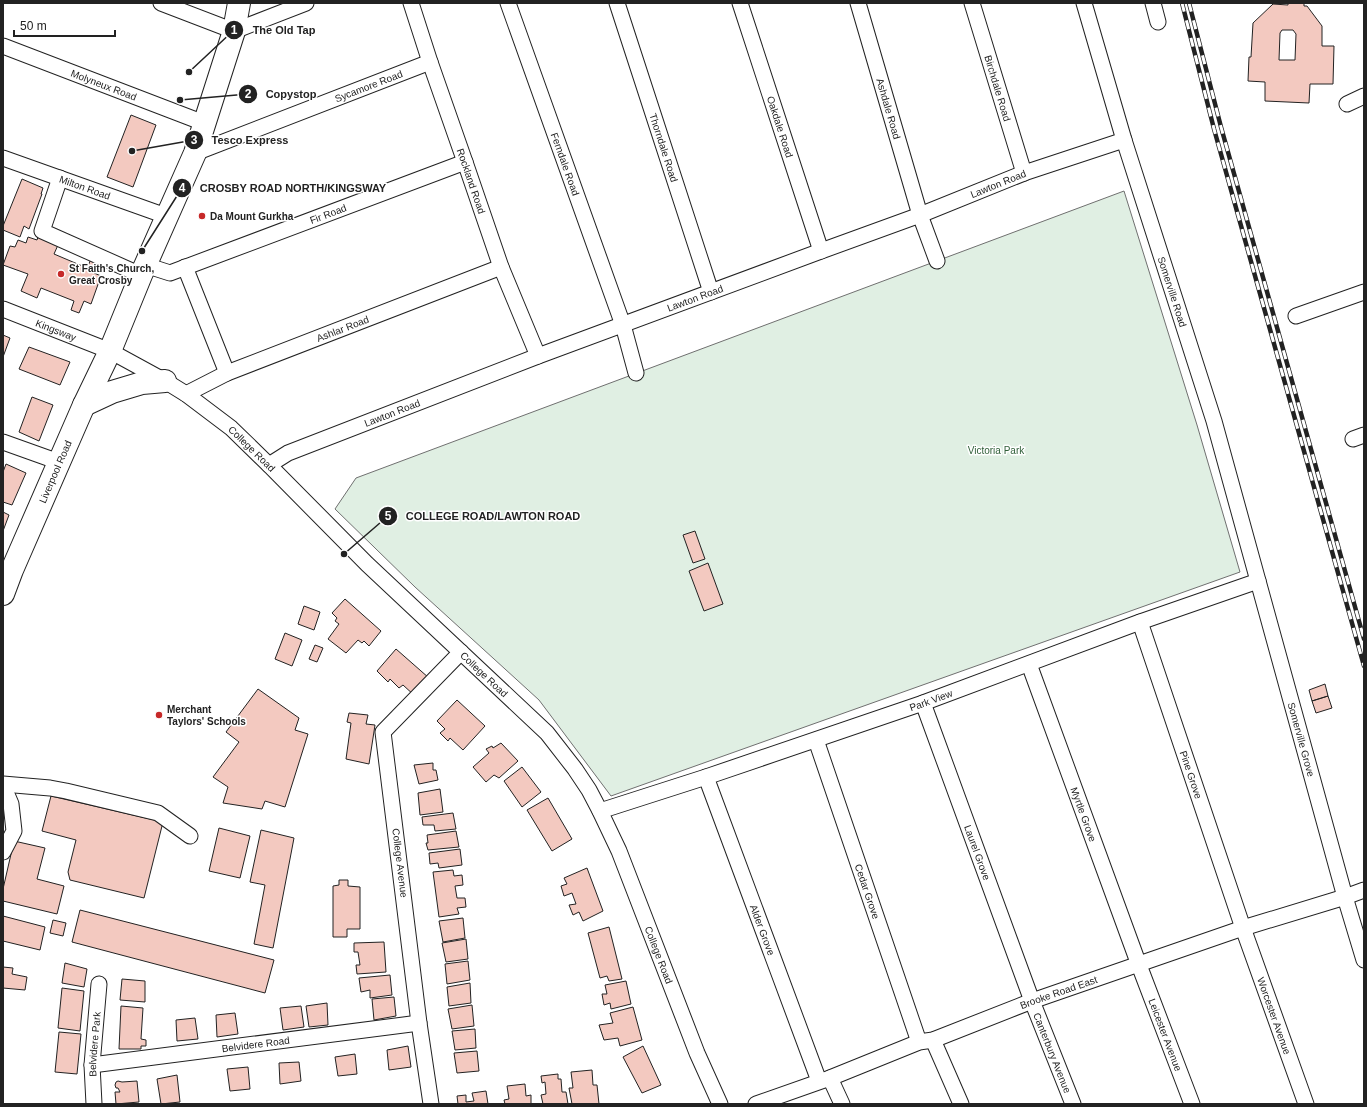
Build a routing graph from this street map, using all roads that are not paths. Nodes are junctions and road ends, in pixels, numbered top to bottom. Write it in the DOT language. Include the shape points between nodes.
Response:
graph roads {
  1 [pos="161,3"];
  2 [pos="239,3"];
  3 [pos="306,3"];
  4 [pos="411,3"];
  5 [pos="508,3"];
  6 [pos="617,3"];
  7 [pos="740,3"];
  8 [pos="858,3"];
  9 [pos="972,3"];
  10 [pos="1084,3"];
  11 [pos="1153,3"];
  12 [pos="1158,22"];
  13 [pos="234,31"];
  14 [pos="3,46"];
  15 [pos="430,62"];
  16 [pos="1364,96"];
  17 [pos="1347,104"];
  18 [pos="204,123"];
  19 [pos="1124,140"];
  20 [pos="195,153"];
  21 [pos="3,158"];
  22 [pos="466,162"];
  23 [pos="1024,173"];
  24 [pos="60,178"];
  25 [pos="920,215"];
  26 [pos="166,216"];
  27 [pos="821,250"];
  28 [pos="937,261"];
  29 [pos="185,267"];
  30 [pos="501,267"];
  31 [pos="143,270"];
  32 [pos="711,292"];
  33 [pos="1364,292"];
  34 [pos="3,309"];
  35 [pos="1296,316"];
  36 [pos="623,325"];
  37 [pos="110,351"];
  38 [pos="538,356"];
  39 [pos="227,373"];
  40 [pos="636,373"];
  41 [pos="164,381"];
  42 [pos="186,394"];
  43 [pos="84,404"];
  44 [pos="3,442"];
  45 [pos="59,462"];
  46 [pos="269,465"];
  47 [pos="8,568"];
  48 [pos="1258,581"];
  49 [pos="3,594"];
  50 [pos="1140,622"];
  51 [pos="460,652"];
  52 [pos="1029,664"];
  53 [pos="923,703"];
  54 [pos="816,740"];
  55 [pos="706,777"];
  56 [pos="3,785"];
  57 [pos="600,811"];
  58 [pos="190,836"];
  59 [pos="3,852"];
  60 [pos="1364,890"];
  61 [pos="1345,897"];
  62 [pos="1243,928"];
  63 [pos="1364,960"];
  64 [pos="1139,965"];
  65 [pos="99,984"];
  66 [pos="1032,1001"];
  67 [pos="419,1023"];
  68 [pos="926,1041"];
  69 [pos="92,1065"];
  70 [pos="825,1080"];
  71 [pos="94,1104"];
  72 [pos="431,1104"];
  73 [pos="720,1104"];
  74 [pos="756,1104"];
  75 [pos="842,1104"];
  76 [pos="961,1104"];
  77 [pos="1073,1104"];
  78 [pos="1192,1104"];
  79 [pos="1306,1104"];
  1 -- 13 [label="street"];
  2 -- 13 [label="highway, Liverpool Road"];
  3 -- 13 [label="street"];
  4 -- 15 [label="street, Rockland Road"];
  5 -- 36 [label="street, Ferndale Road"];
  6 -- 32 [label="street, Thorndale Road"];
  7 -- 27 [label="street, Oakdale Road"];
  8 -- 25 [label="street, Ashdale Road"];
  9 -- 23 [label="street, Birchdale Road"];
  10 -- 19 [label="street, Somerville Road"];
  11 -- 12 [label="street"];
  13 -- 18 [label="highway, Liverpool Road"];
  14 -- 18 [label="street, Molyneux Road"];
  15 -- 20 [label="street, Sycamore Road"];
  15 -- 22 [label="street, Rockland Road"];
  16 -- 17 [label="street"];
  18 -- 20 [label="highway, Liverpool Road"];
  19 -- 23 [label="street, Lawton Road"];
  19 -- 48 [label="street, Somerville Road" via="1214,421"];
  20 -- 26 [label="highway, Liverpool Road"];
  21 -- 24 [label="street, Milton Road"];
  22 -- 29 [label="street, Fir Road"];
  22 -- 30 [label="street, Rockland Road"];
  23 -- 25 [label="street, Lawton Road"];
  24 -- 26 [label="street, Milton Road"];
  24 -- 31 [label="street, Fir Road" via="42,231"];
  25 -- 27 [label="street, Lawton Road"];
  25 -- 28 [label="street, Ashdale Road"];
  26 -- 31 [label="highway, Liverpool Road"];
  27 -- 32 [label="street, Lawton Road"];
  29 -- 31 [label="street, Fir Road" via="170,273"];
  29 -- 39 [label="street"];
  30 -- 38 [label="street, Rockland Road"];
  30 -- 39 [label="street, Ashlar Road"];
  31 -- 37 [label="highway, Liverpool Road"];
  32 -- 36 [label="street, Lawton Road"];
  33 -- 35 [label="street"];
  34 -- 37 [label="street, Kingsway"];
  36 -- 38 [label="street, Lawton Road"];
  36 -- 40 [label="street, Ferndale Road"];
  37 -- 41 [label="street, College Road"];
  37 -- 43 [label="highway, Liverpool Road"];
  38 -- 46 [label="street, Lawton Road" via="288,453"];
  39 -- 42 [label="street, Ashlar Road"];
  41 -- 42 [label="street, College Road"];
  41 -- 43 [label="highway" via="134,385"];
  42 -- 46 [label="street, College Road" via="231,428"];
  43 -- 45 [label="highway, Liverpool Road"];
  44 -- 45 [label="street"];
  45 -- 47 [label="highway, Liverpool Road"];
  46 -- 51 [label="street, College Road" via="367,564"];
  47 -- 49 [label="highway, Liverpool Road"];
  48 -- 50 [label="street, Park View"];
  48 -- 61 [label="street, Somerville Grove"];
  50 -- 52 [label="street, Park View"];
  50 -- 62 [label="street, Pine Grove"];
  51 -- 57 [label="street, College Road" via="547,733 589,790"];
  51 -- 67 [label="street, College Avenue" via="383,732"];
  52 -- 53 [label="street, Park View"];
  52 -- 64 [label="street, Myrtle Grove"];
  53 -- 54 [label="street, Park View"];
  53 -- 66 [label="street, Laurel Grove"];
  54 -- 55 [label="street, Park View"];
  54 -- 68 [label="street, Cedar Grove"];
  55 -- 57 [label="street, Park View"];
  55 -- 70 [label="street, Alder Grove"];
  56 -- 58 [label="street" via="50,788 158,813"];
  56 -- 59 [label="street" via="11,804 14,831"];
  57 -- 73 [label="street, College Road" via="619,852 692,1040"];
  60 -- 61 [label="street, Brooke Road East"];
  61 -- 62 [label="street, Brooke Road East"];
  61 -- 63 [label="street, Somerville Grove"];
  62 -- 64 [label="street, Brooke Road East"];
  62 -- 79 [label="street, Worcester Avenue"];
  64 -- 66 [label="street, Brooke Road East"];
  64 -- 78 [label="street, Leicester Avenue"];
  65 -- 69 [label="street, Belvidere Park"];
  66 -- 68 [label="street, Brooke Road East"];
  66 -- 77 [label="street, Canterbury Avenue"];
  67 -- 69 [label="street, Belvidere Road"];
  67 -- 72 [label="street, College Avenue"];
  68 -- 70 [label="street, Brooke Road East"];
  68 -- 76 [label="street, Cedar Grove"];
  69 -- 71 [label="street, Belvidere Park"];
  70 -- 74 [label="street, Brooke Road East"];
  70 -- 75 [label="street, Alder Grove"];
}
